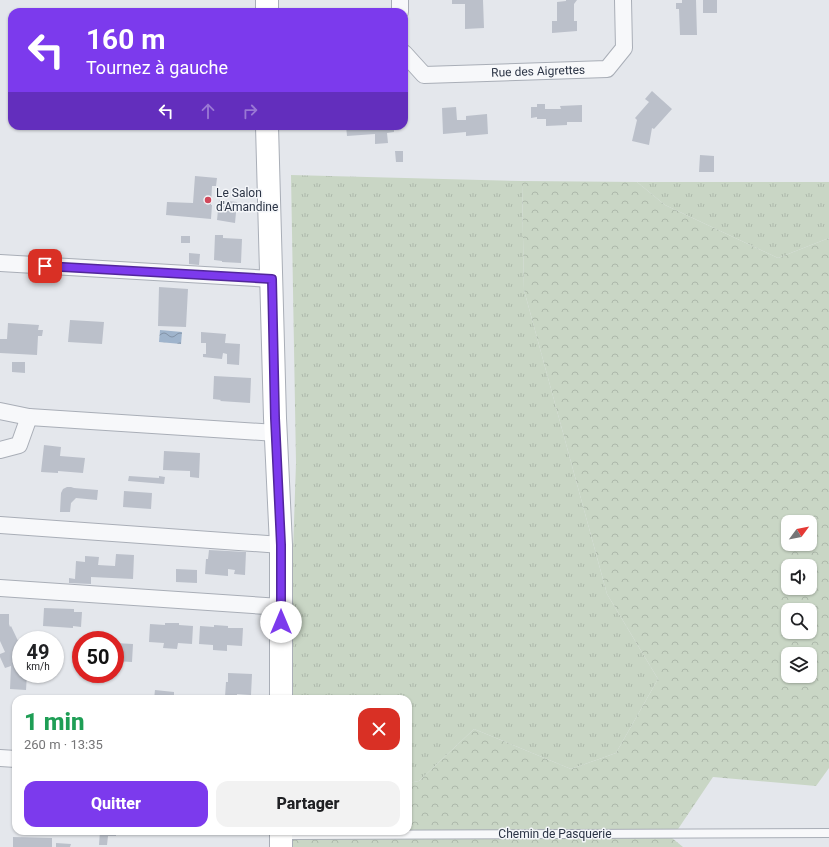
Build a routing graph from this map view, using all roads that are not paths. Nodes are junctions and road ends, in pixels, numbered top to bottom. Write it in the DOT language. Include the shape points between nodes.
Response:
graph roads {
  1 [pos="623,0"];
  2 [pos="408,58"];
  3 [pos="268,130"];
  4 [pos="0,263"];
  5 [pos="272,279"];
  6 [pos="0,411"];
  7 [pos="29,417"];
  8 [pos="276,433"];
  9 [pos="0,450"];
  10 [pos="0,525"];
  11 [pos="281,545"];
  12 [pos="0,588"];
  13 [pos="281,607"];
  14 [pos="281,695"];
  15 [pos="0,758"];
  16 [pos="12,759"];
  17 [pos="829,833"];
  18 [pos="281,838"];
  1 -- 2 [label="street, Rue des Aigrettes" via="624,48 607,69 424,76"];
  3 -- 5 [label="main road"];
  4 -- 5 [label="street"];
  5 -- 8 [label="main road"];
  6 -- 7 [label="street"];
  7 -- 8 [label="street"];
  7 -- 9 [label="street" via="19,445"];
  8 -- 11 [label="main road"];
  10 -- 11 [label="street"];
  11 -- 13 [label="main road"];
  12 -- 13 [label="street"];
  13 -- 14 [label="main road"];
  15 -- 16 [label="street"];
  17 -- 18 [label="lane, Chemin de Pasquerie"];
}
